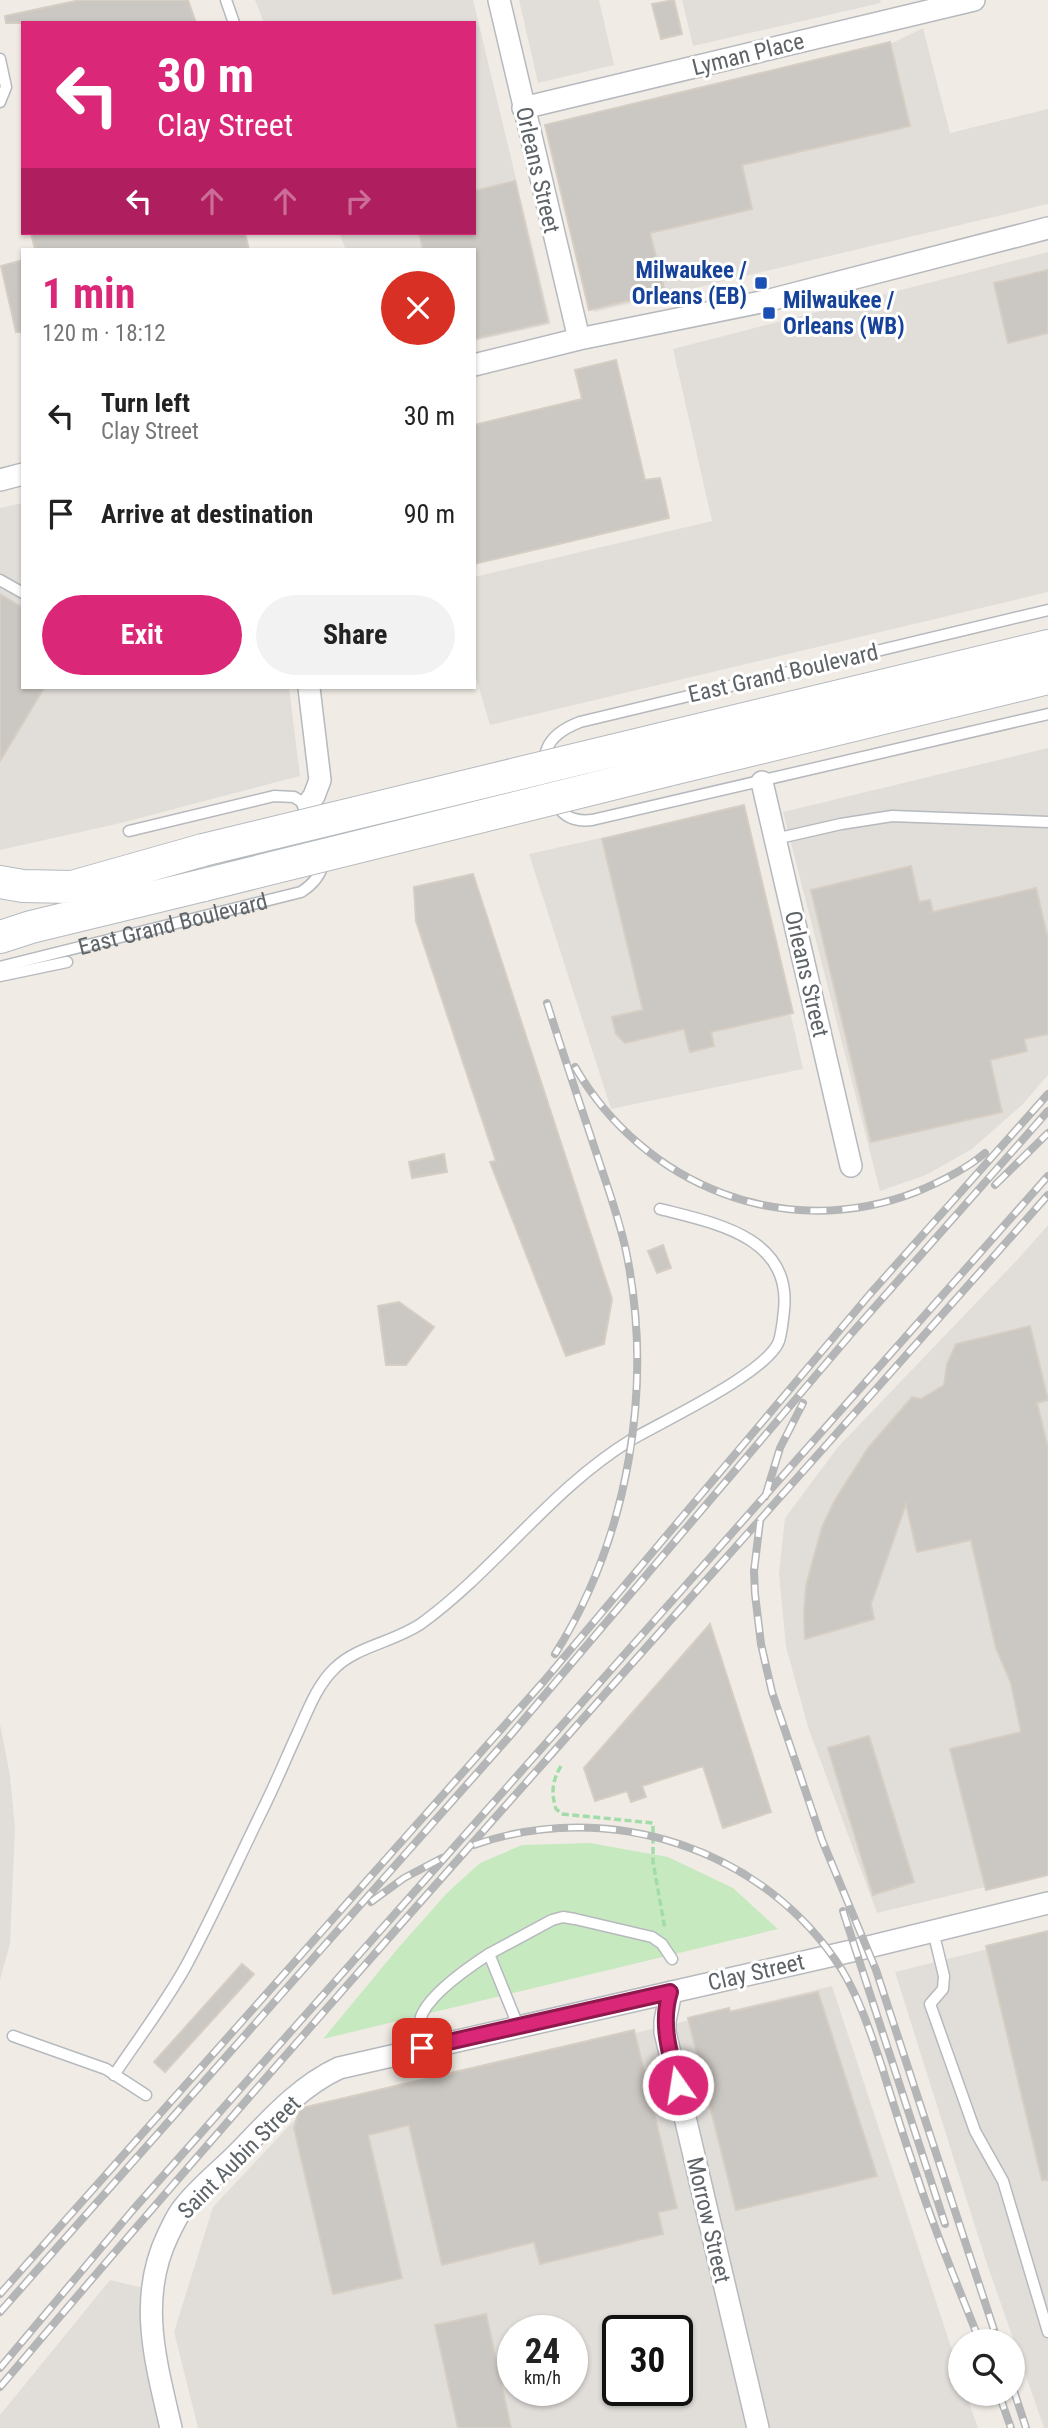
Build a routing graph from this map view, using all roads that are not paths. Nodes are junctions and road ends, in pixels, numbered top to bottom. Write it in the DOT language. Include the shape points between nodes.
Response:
graph roads {
  1 [pos="226,0"];
  2 [pos="499,0"];
  3 [pos="974,0"];
  4 [pos="906,8"];
  5 [pos="233,21"];
  6 [pos="0,59"];
  7 [pos="0,102"];
  8 [pos="523,108"];
  9 [pos="1048,228"];
  10 [pos="579,339"];
  11 [pos="476,365"];
  12 [pos="21,475"];
  13 [pos="0,480"];
  14 [pos="0,580"];
  15 [pos="21,592"];
  16 [pos="1048,610"];
  17 [pos="1048,646"];
  18 [pos="1048,678"];
  19 [pos="309,689"];
  20 [pos="1048,715"];
  21 [pos="762,782"];
  22 [pos="307,804"];
  23 [pos="1048,822"];
  24 [pos="128,831"];
  25 [pos="775,839"];
  26 [pos="0,882"];
  27 [pos="72,887"];
  28 [pos="0,901"];
  29 [pos="0,934"];
  30 [pos="67,962"];
  31 [pos="0,967"];
  32 [pos="0,976"];
  33 [pos="851,1166"];
  34 [pos="660,1209"];
  35 [pos="1048,1902"];
  36 [pos="933,1931"];
  37 [pos="489,1954"];
  38 [pos="672,1959"];
  39 [pos="670,1992"];
  40 [pos="519,2028"];
  41 [pos="13,2036"];
  42 [pos="422,2048"];
  43 [pos="114,2075"];
  44 [pos="146,2095"];
  45 [pos="1048,2332"];
  46 [pos="171,2428"];
  47 [pos="758,2428"];
  1 -- 5 [label="lane"];
  2 -- 8 [label="street, Orleans Street"];
  3 -- 4 [label="street, Lyman Place"];
  4 -- 8 [label="street, Lyman Place"];
  6 -- 7 [label="lane" via="6,87"];
  8 -- 10 [label="street, Orleans Street"];
  9 -- 10 [label="street" via="766,301"];
  10 -- 11 [label="street"];
  12 -- 13 [label="street"];
  14 -- 15 [label="lane"];
  16 -- 21 [label="lane, East Grand Boulevard" via="580,722 557,735 545,755 545,773 555,802 566,815 580,821"];
  17 -- 27 [label="main road, East Grand Boulevard, bridge" via="203,850"];
  18 -- 29 [label="main road, East Grand Boulevard, bridge"];
  19 -- 22 [label="street" via="320,780"];
  20 -- 21 [label="lane, East Grand Boulevard"];
  21 -- 25 [label="street, Orleans Street"];
  22 -- 24 [label="lane" via="294,797 274,796"];
  22 -- 31 [label="lane, East Grand Boulevard" via="320,825 324,861 316,881 301,892"];
  23 -- 25 [label="lane" via="892,816"];
  25 -- 33 [label="street, Orleans Street"];
  26 -- 27 [label="main road, East Grand Boulevard"];
  27 -- 28 [label="main road"];
  30 -- 32 [label="lane, East Grand Boulevard"];
  34 -- 43 [label="lane" via="706,1220 753,1240 768,1254 785,1288 778,1342 760,1364 617,1450 421,1624 357,1652 333,1669 312,1703 185,1968"];
  35 -- 36 [label="street, Clay Street"];
  36 -- 39 [label="street, Clay Street"];
  36 -- 45 [label="lane" via="944,1976 943,1989 930,2004 975,2131 1003,2181"];
  37 -- 38 [label="lane" via="563,1917 652,1937"];
  37 -- 40 [label="lane"];
  37 -- 42 [label="lane" via="462,1972 425,2009 420,2018"];
  39 -- 40 [label="street, Clay Street"];
  39 -- 47 [label="street, Morrow Street" via="666,2032"];
  40 -- 42 [label="street, Clay Street"];
  41 -- 43 [label="lane"];
  42 -- 46 [label="street, Saint Aubin Street" via="323,2075 276,2114 184,2207 163,2245 149,2312"];
  43 -- 44 [label="lane"];
}
